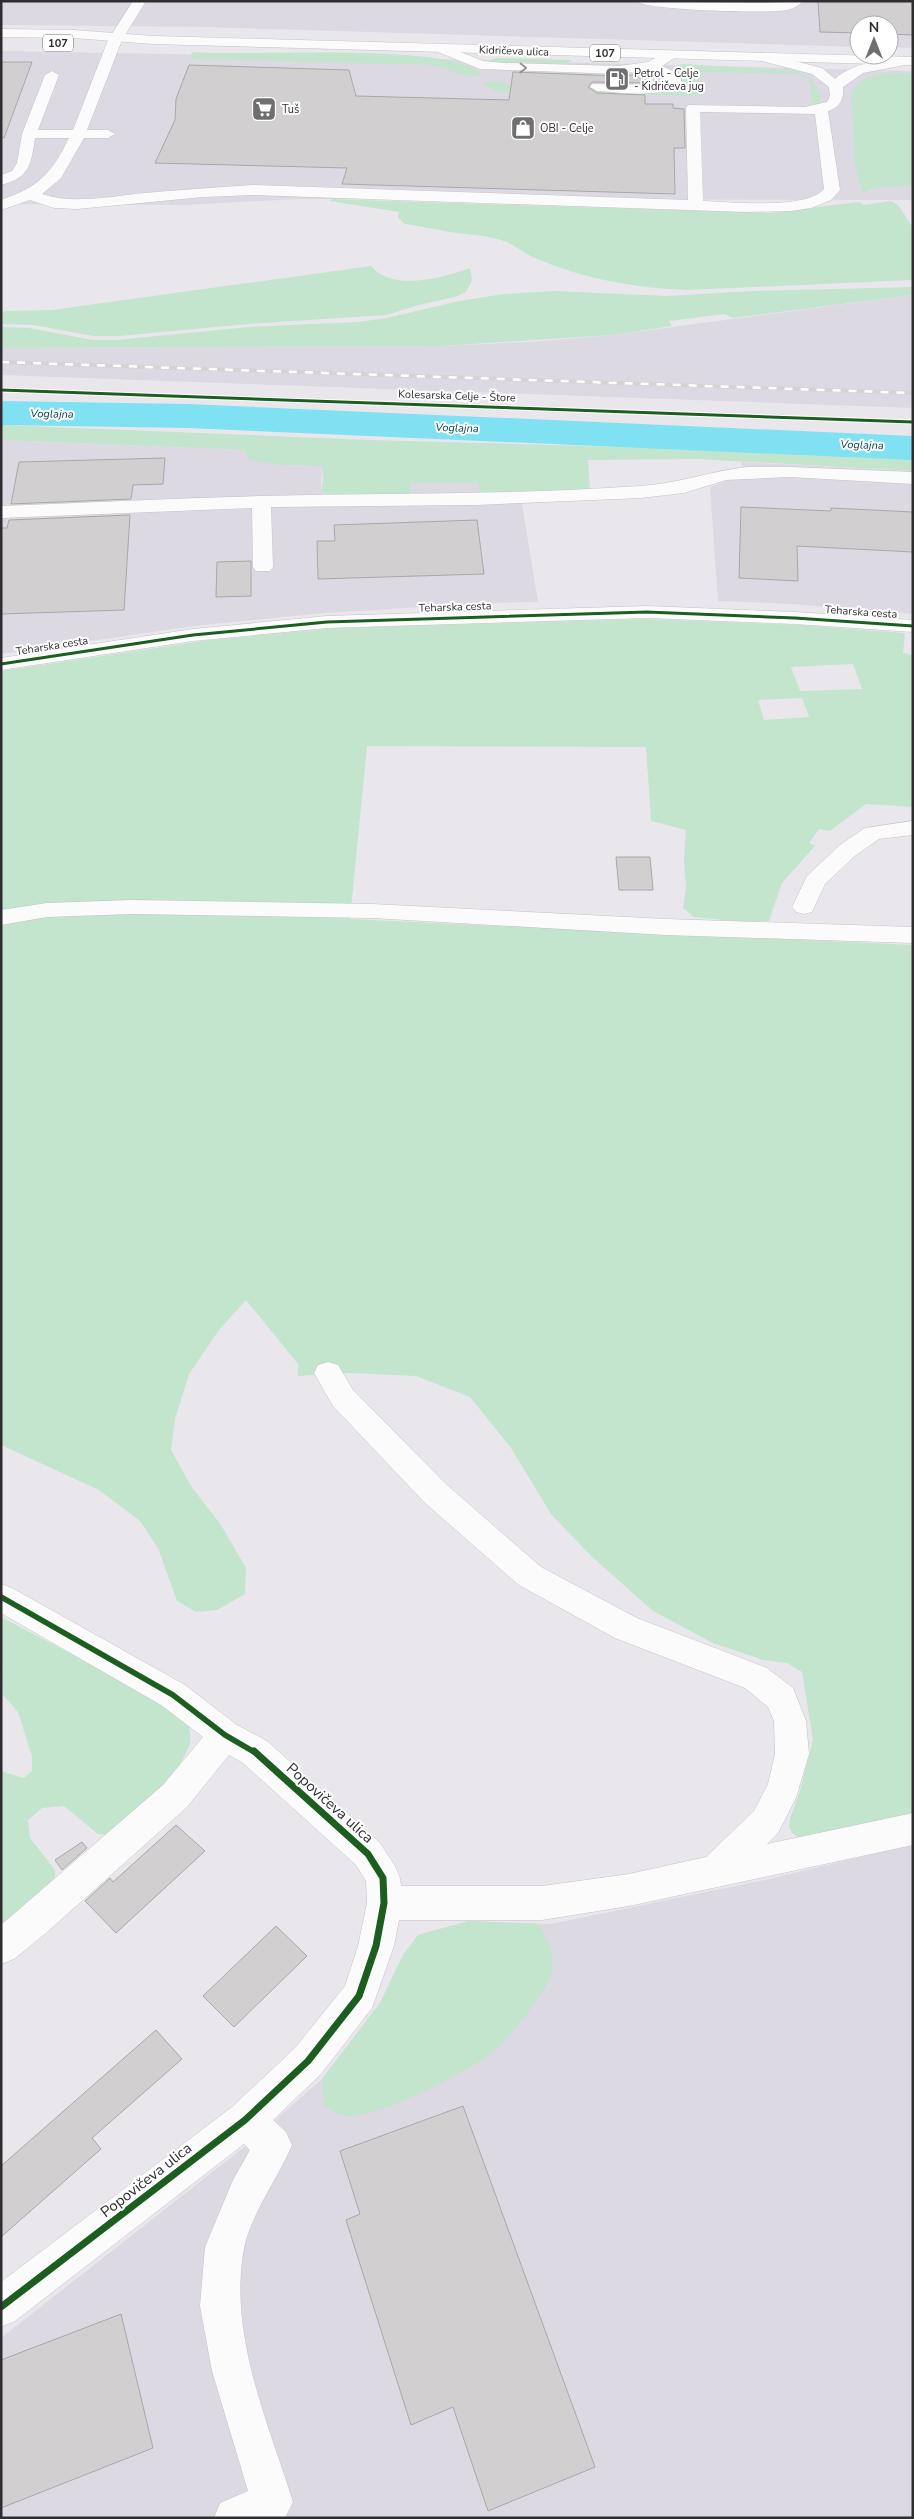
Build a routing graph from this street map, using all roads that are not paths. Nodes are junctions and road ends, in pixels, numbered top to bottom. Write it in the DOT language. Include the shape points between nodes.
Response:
graph roads {
  1 [pos="140,1"];
  2 [pos="642,1"];
  3 [pos="797,1"];
  4 [pos="1,33"];
  5 [pos="115,38"];
  6 [pos="1,42"];
  7 [pos="442,49"];
  8 [pos="672,55"];
  9 [pos="763,58"];
  10 [pos="909,61"];
  11 [pos="480,65"];
  12 [pos="651,66"];
  13 [pos="52,75"];
  14 [pos="507,81"];
  15 [pos="586,86"];
  16 [pos="836,86"];
  17 [pos="822,110"];
  18 [pos="29,134"];
  19 [pos="77,134"];
  20 [pos="108,134"];
  21 [pos="1,181"];
  22 [pos="29,195"];
  23 [pos="1,205"];
  24 [pos="696,206"];
  25 [pos="913,478"];
  26 [pos="260,502"];
  27 [pos="1,512"];
  28 [pos="263,566"];
  29 [pos="913,626"];
  30 [pos="1,664"];
  31 [pos="913,828"];
  32 [pos="804,907"];
  33 [pos="1,918"];
  34 [pos="913,936"];
  35 [pos="328,1373"];
  36 [pos="1,1597"];
  37 [pos="225,1735"];
  38 [pos="913,1829"];
  39 [pos="717,1870"];
  40 [pos="384,1903"];
  41 [pos="1,1947"];
  42 [pos="245,2120"];
  43 [pos="4,2301"];
  44 [pos="235,2518"];
  1 -- 5 [label="street"];
  2 -- 3 [label="street" via="761,7 784,7"];
  4 -- 5 [label="street, Kidričeva ulica / 107"];
  5 -- 6 [label="street, Kidričeva ulica / 107" via="69,43"];
  5 -- 7 [label="street, Kidričeva ulica / 107"];
  5 -- 19 [label="street"];
  7 -- 8 [label="street, Kidričeva ulica / 107"];
  7 -- 11 [label="street"];
  8 -- 9 [label="street, Kidričeva ulica / 107"];
  8 -- 12 [label="street"];
  9 -- 10 [label="street, Kidričeva ulica / 107"];
  9 -- 16 [label="street" via="817,71"];
  10 -- 16 [label="street" via="854,72"];
  11 -- 12 [label="street, one-way" via="619,70"];
  11 -- 14 [label="street"];
  12 -- 15 [label="street" via="672,76 675,82 655,88"];
  13 -- 18 [label="street"];
  16 -- 17 [label="street" via="837,96 832,105"];
  17 -- 24 [label="street" via="832,190 826,197 791,206"];
  17 -- 24 [label="street" via="692,108"];
  18 -- 19 [label="street"];
  18 -- 21 [label="street" via="24,163 18,174"];
  19 -- 20 [label="street"];
  19 -- 22 [label="street" via="56,174"];
  22 -- 23 [label="street"];
  22 -- 24 [label="street" via="54,203 77,204 253,190"];
  25 -- 26 [label="street" via="747,473 724,475 684,488 641,492 476,499"];
  26 -- 27 [label="street"];
  26 -- 28 [label="street"];
  29 -- 30 [label="street, Teharska cesta" via="647,612 327,622 194,635"];
  31 -- 32 [label="street" via="873,833 848,850 816,881"];
  33 -- 34 [label="street" via="47,910 132,907 353,911"];
  35 -- 39 [label="street" via="343,1398 436,1494 530,1576 626,1628 756,1678 781,1698 790,1721 792,1754 784,1787 766,1822"];
  36 -- 37 [label="street, Popovičeva ulica" via="173,1695"];
  37 -- 40 [label="street, Popovičeva ulica" via="254,1752 368,1854 382,1878"];
  37 -- 41 [label="street" via="175,1796"];
  38 -- 39 [label="street"];
  39 -- 40 [label="street" via="628,1890 542,1903"];
  40 -- 42 [label="street, Popovičeva ulica" via="376,1946 359,1996 308,2061"];
  42 -- 43 [label="street, Popovičeva ulica"];
  42 -- 44 [label="street" via="273,2146 247,2194 226,2247 220,2306 232,2371 272,2502"];
}
